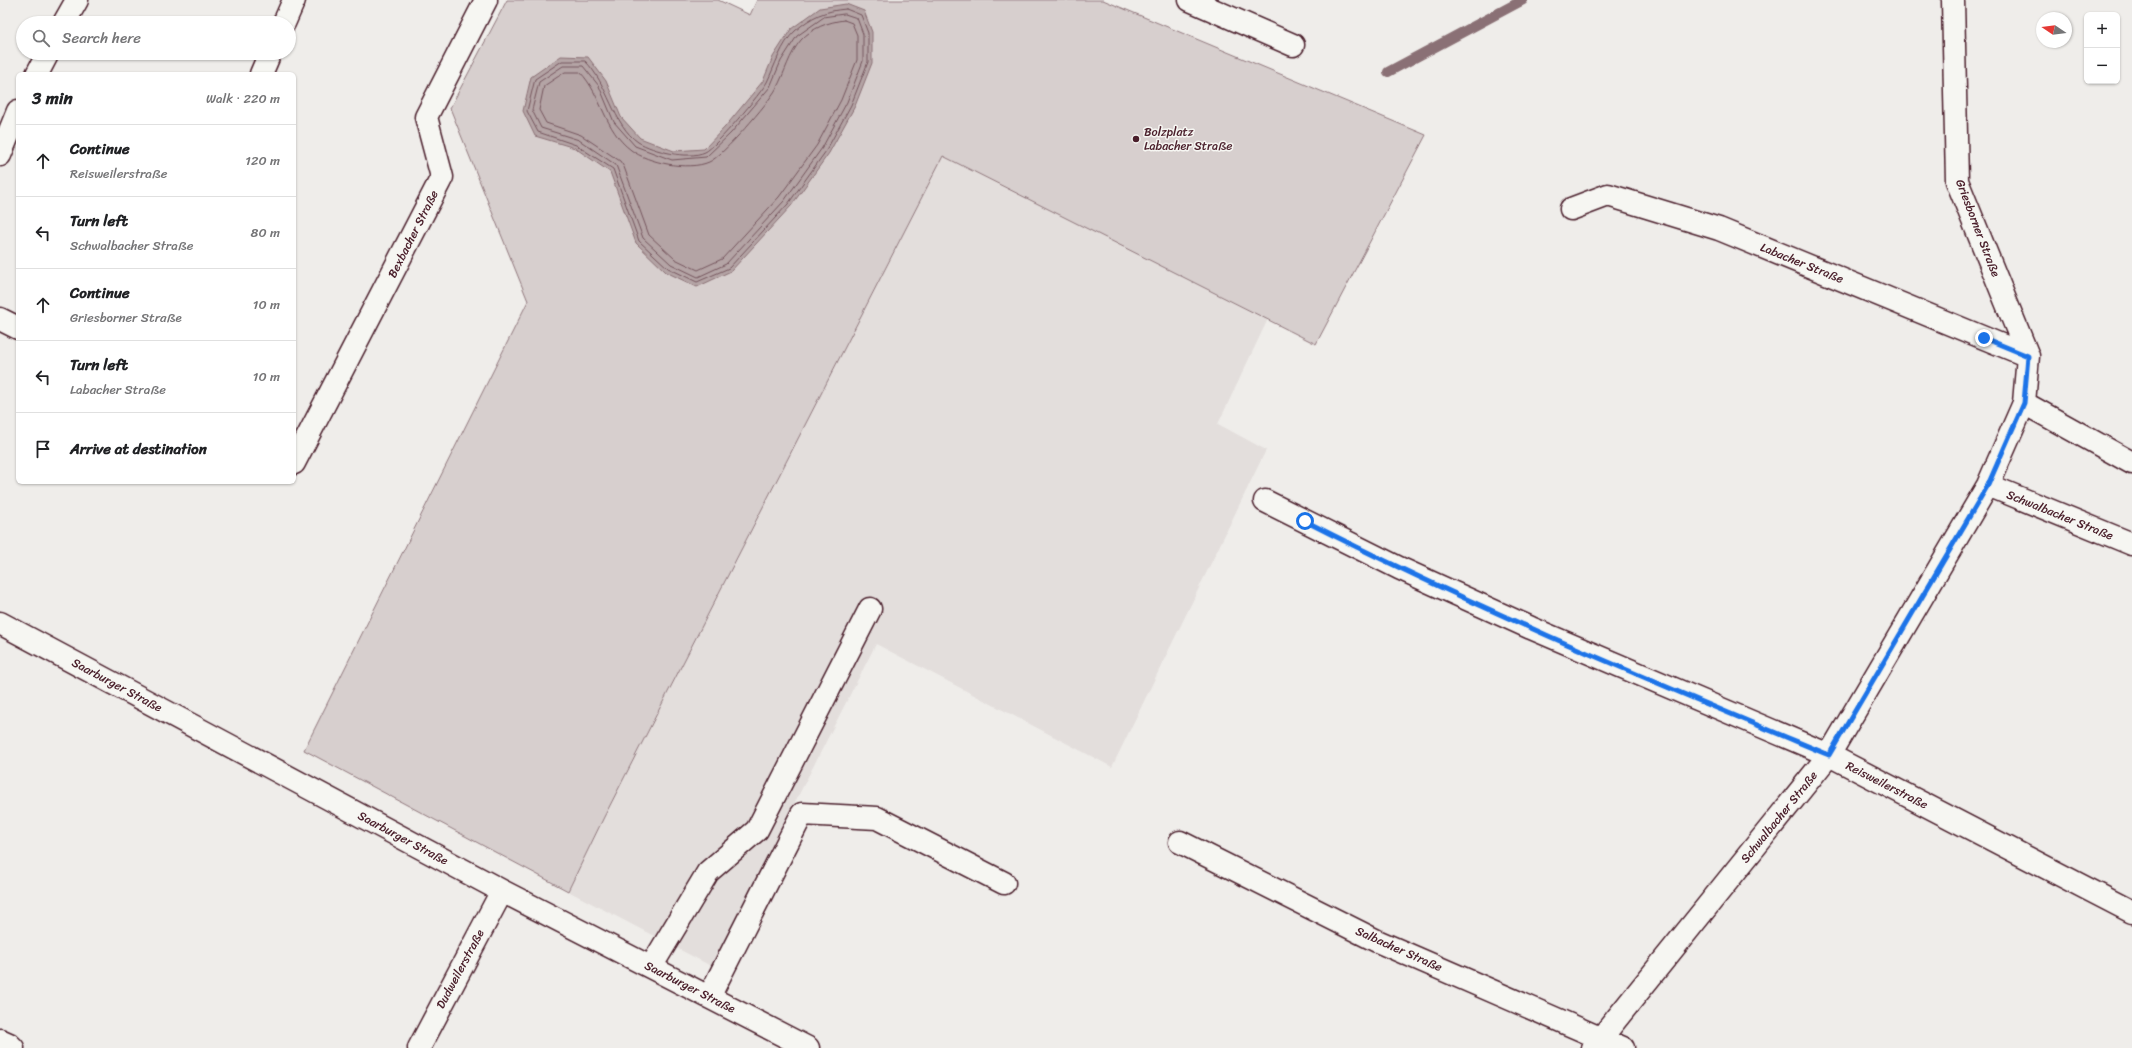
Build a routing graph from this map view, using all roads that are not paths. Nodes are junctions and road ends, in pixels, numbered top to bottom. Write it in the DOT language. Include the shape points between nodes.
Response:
graph roads {
  1 [pos="77,0"];
  2 [pos="294,0"];
  3 [pos="486,0"];
  4 [pos="1190,0"];
  5 [pos="1953,0"];
  6 [pos="68,16"];
  7 [pos="287,16"];
  8 [pos="1293,45"];
  9 [pos="44,60"];
  10 [pos="267,60"];
  11 [pos="38,72"];
  12 [pos="262,72"];
  13 [pos="16,116"];
  14 [pos="0,155"];
  15 [pos="1571,209"];
  16 [pos="0,319"];
  17 [pos="16,327"];
  18 [pos="2028,356"];
  19 [pos="2024,403"];
  20 [pos="296,459"];
  21 [pos="2132,463"];
  22 [pos="1988,485"];
  23 [pos="1265,500"];
  24 [pos="2132,544"];
  25 [pos="870,610"];
  26 [pos="0,623"];
  27 [pos="1829,755"];
  28 [pos="1180,842"];
  29 [pos="1004,883"];
  30 [pos="502,891"];
  31 [pos="2132,912"];
  32 [pos="651,967"];
  33 [pos="709,997"];
  34 [pos="0,1040"];
  35 [pos="1598,1043"];
  36 [pos="13,1048"];
  37 [pos="419,1048"];
  38 [pos="808,1048"];
  39 [pos="1623,1048"];
  1 -- 6 [label="street"];
  2 -- 7 [label="street"];
  3 -- 20 [label="street, Bexbacher Straße" via="426,117 442,177"];
  4 -- 8 [label="street"];
  5 -- 18 [label="street, Griesborner Straße" via="1957,182"];
  9 -- 11 [label="street"];
  10 -- 12 [label="street"];
  13 -- 14 [label="street"];
  15 -- 18 [label="street, Labacher Straße" via="1608,195 1720,229"];
  16 -- 17 [label="street"];
  18 -- 19 [label="street, Griesborner Straße"];
  19 -- 21 [label="street"];
  19 -- 22 [label="street, Schwalbacher Straße"];
  22 -- 24 [label="street, Schwalbacher Straße"];
  22 -- 27 [label="street, Schwalbacher Straße"];
  23 -- 27 [label="street, Reisweilerstraße" via="1399,568 1524,625"];
  25 -- 32 [label="street" via="758,830 708,872"];
  26 -- 30 [label="street, Saarburger Straße"];
  27 -- 31 [label="street, Reisweilerstraße"];
  27 -- 35 [label="street, Schwalbacher Straße"];
  28 -- 35 [label="street, Salbacher Straße" via="1377,941"];
  29 -- 33 [label="street" via="877,818 802,814"];
  30 -- 32 [label="street, Saarburger Straße"];
  30 -- 37 [label="street, Dudweilerstraße"];
  32 -- 33 [label="street, Saarburger Straße"];
  33 -- 38 [label="street, Saarburger Straße"];
  34 -- 36 [label="street"];
  35 -- 39 [label="street, Salbacher Straße"];
}
